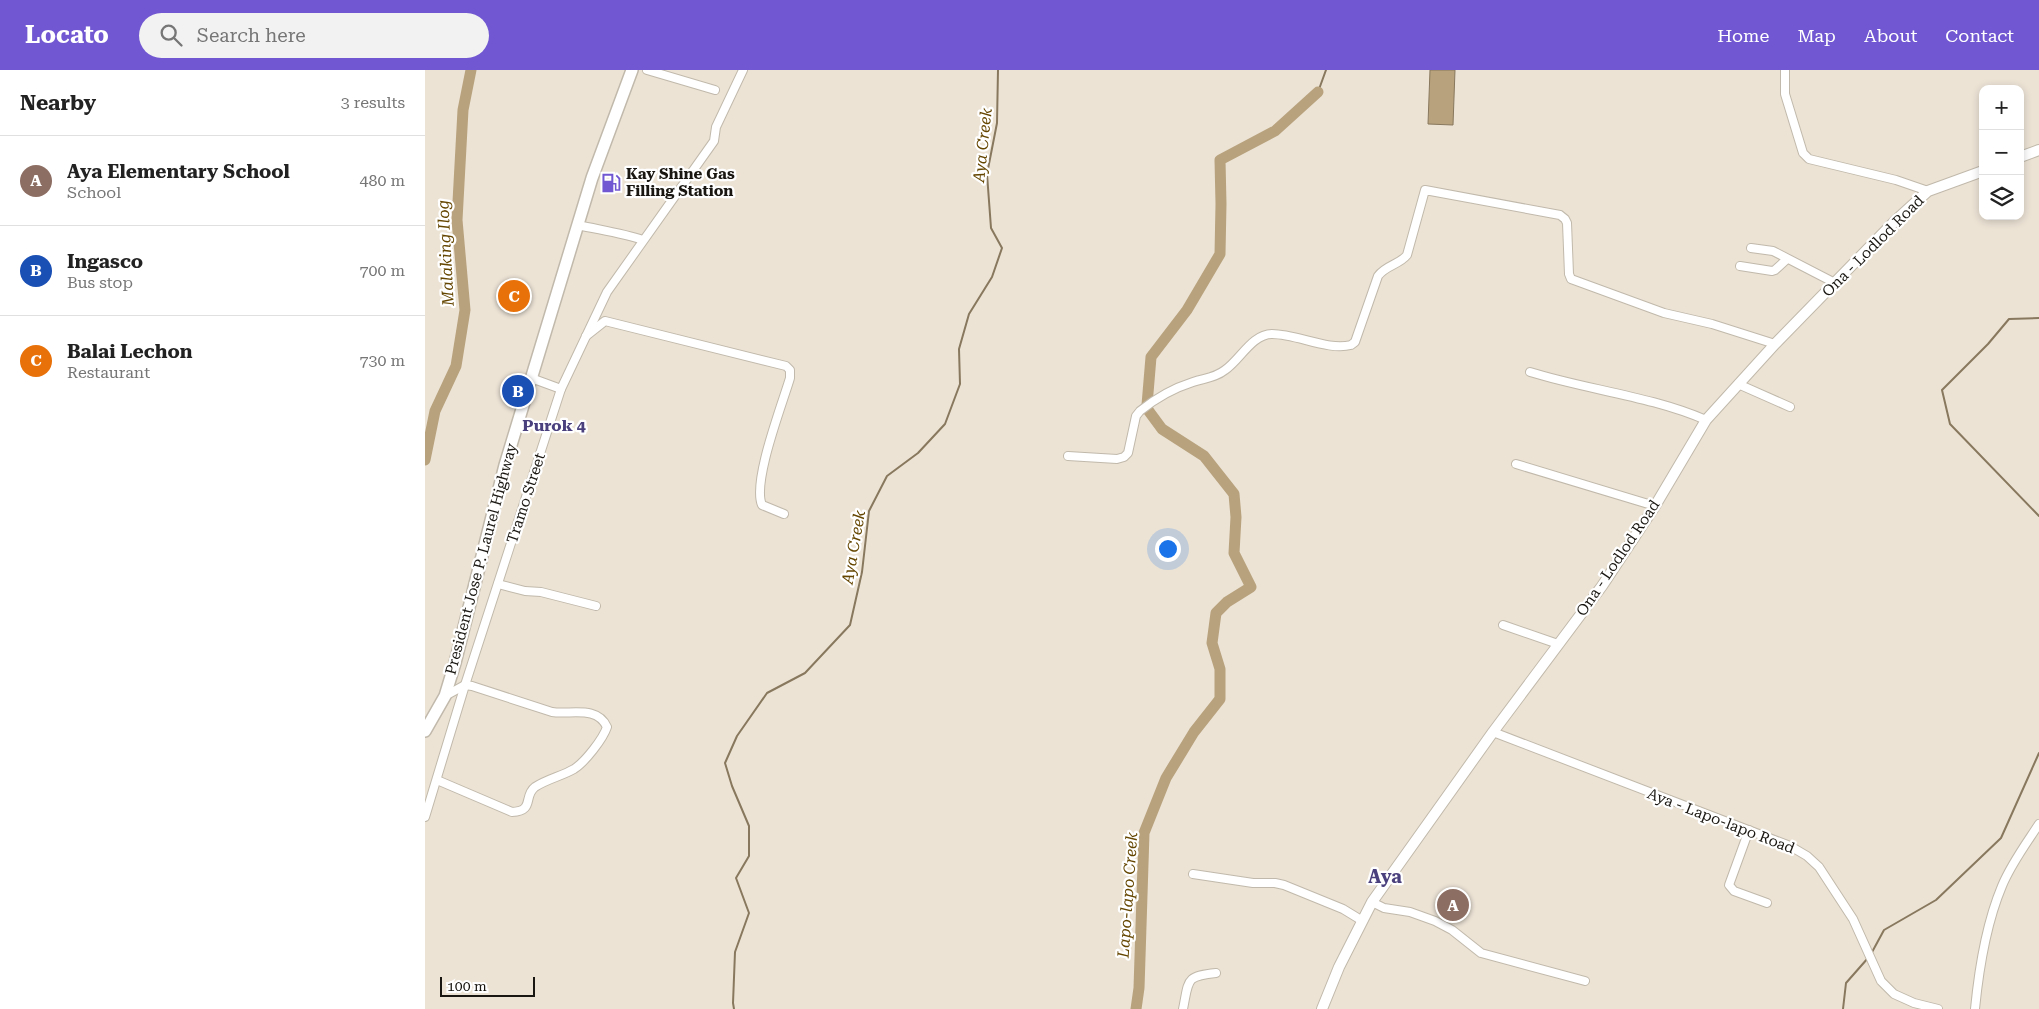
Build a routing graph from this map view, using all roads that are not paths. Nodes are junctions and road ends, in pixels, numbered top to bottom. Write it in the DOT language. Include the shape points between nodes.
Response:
graph roads {
  1 [pos="632,70"];
  2 [pos="647,70"];
  3 [pos="743,70"];
  4 [pos="1785,70"];
  5 [pos="715,90"];
  6 [pos="2039,150"];
  7 [pos="2024,156"];
  8 [pos="1979,172"];
  9 [pos="1928,191"];
  10 [pos="578,225"];
  11 [pos="643,240"];
  12 [pos="1751,248"];
  13 [pos="1787,259"];
  14 [pos="1740,266"];
  15 [pos="1835,283"];
  16 [pos="584,337"];
  17 [pos="1775,344"];
  18 [pos="1531,372"];
  19 [pos="531,378"];
  20 [pos="1738,384"];
  21 [pos="561,389"];
  22 [pos="1790,407"];
  23 [pos="1706,420"];
  24 [pos="1068,456"];
  25 [pos="1516,464"];
  26 [pos="1655,506"];
  27 [pos="784,514"];
  28 [pos="498,584"];
  29 [pos="596,606"];
  30 [pos="1503,626"];
  31 [pos="1559,644"];
  32 [pos="465,686"];
  33 [pos="445,696"];
  34 [pos="425,731"];
  35 [pos="1493,732"];
  36 [pos="437,780"];
  37 [pos="425,817"];
  38 [pos="2039,824"];
  39 [pos="1749,830"];
  40 [pos="1193,874"];
  41 [pos="1372,902"];
  42 [pos="1767,903"];
  43 [pos="1361,920"];
  44 [pos="1216,974"];
  45 [pos="1585,981"];
  46 [pos="1183,1009"];
  47 [pos="1323,1009"];
  48 [pos="1938,1009"];
  49 [pos="1975,1009"];
  1 -- 10 [label="highway, President Jose P. Laurel Highway"];
  2 -- 5 [label="street"];
  3 -- 11 [label="street, Tramo Street" via="714,140"];
  4 -- 9 [label="street" via="1787,102 1803,153 1809,159"];
  6 -- 7 [label="main road"];
  8 -- 9 [label="main road, Ona - Lodlod Road"];
  9 -- 15 [label="main road, Ona - Lodlod Road"];
  10 -- 11 [label="street"];
  10 -- 19 [label="highway, President Jose P. Laurel Highway"];
  11 -- 16 [label="street, Tramo Street" via="607,292"];
  12 -- 13 [label="street" via="1766,249"];
  13 -- 14 [label="street" via="1772,271"];
  13 -- 15 [label="street"];
  15 -- 17 [label="main road, Ona - Lodlod Road"];
  16 -- 21 [label="street, Tramo Street"];
  16 -- 27 [label="street" via="605,321 786,366 790,370 790,378 759,489 762,505"];
  17 -- 20 [label="main road, Ona - Lodlod Road"];
  17 -- 24 [label="street" via="1664,313 1571,279 1567,223 1560,215 1425,190 1407,255 1378,276 1355,342 1351,345 1271,334 1260,337 1233,365 1217,376 1177,388 1140,410 1124,457"];
  18 -- 23 [label="street" via="1681,410"];
  19 -- 21 [label="street"];
  19 -- 33 [label="highway, President Jose P. Laurel Highway" via="496,496"];
  20 -- 22 [label="street"];
  20 -- 23 [label="main road, Ona - Lodlod Road"];
  21 -- 28 [label="street, Tramo Street"];
  23 -- 26 [label="main road, Ona - Lodlod Road"];
  25 -- 26 [label="street"];
  26 -- 31 [label="main road, Ona - Lodlod Road"];
  28 -- 29 [label="street"];
  28 -- 32 [label="street, Tramo Street"];
  30 -- 31 [label="street"];
  31 -- 35 [label="main road, Ona - Lodlod Road"];
  32 -- 33 [label="street"];
  32 -- 36 [label="street, Tramo Street"];
  32 -- 36 [label="street" via="552,712 589,712 605,722 607,727 604,737 575,768 535,787 520,812 512,812"];
  33 -- 34 [label="highway, President Jose P. Laurel Highway"];
  35 -- 39 [label="street, Aya - Lapo-lapo Road"];
  35 -- 41 [label="main road, Ona - Lodlod Road"];
  36 -- 37 [label="street, Tramo Street"];
  38 -- 49 [label="street" via="2020,851 1995,904 1981,963"];
  39 -- 42 [label="street" via="1729,885 1734,892"];
  39 -- 48 [label="street, Aya - Lapo-lapo Road" via="1790,846 1819,867 1853,919 1881,981 1894,994"];
  40 -- 43 [label="street" via="1253,884 1284,885 1343,909"];
  41 -- 43 [label="main road, Ona - Lodlod Road"];
  41 -- 45 [label="street" via="1435,921 1481,953"];
  43 -- 47 [label="main road, Ona - Lodlod Road" via="1330,986"];
  44 -- 46 [label="street" via="1192,978"];
}
